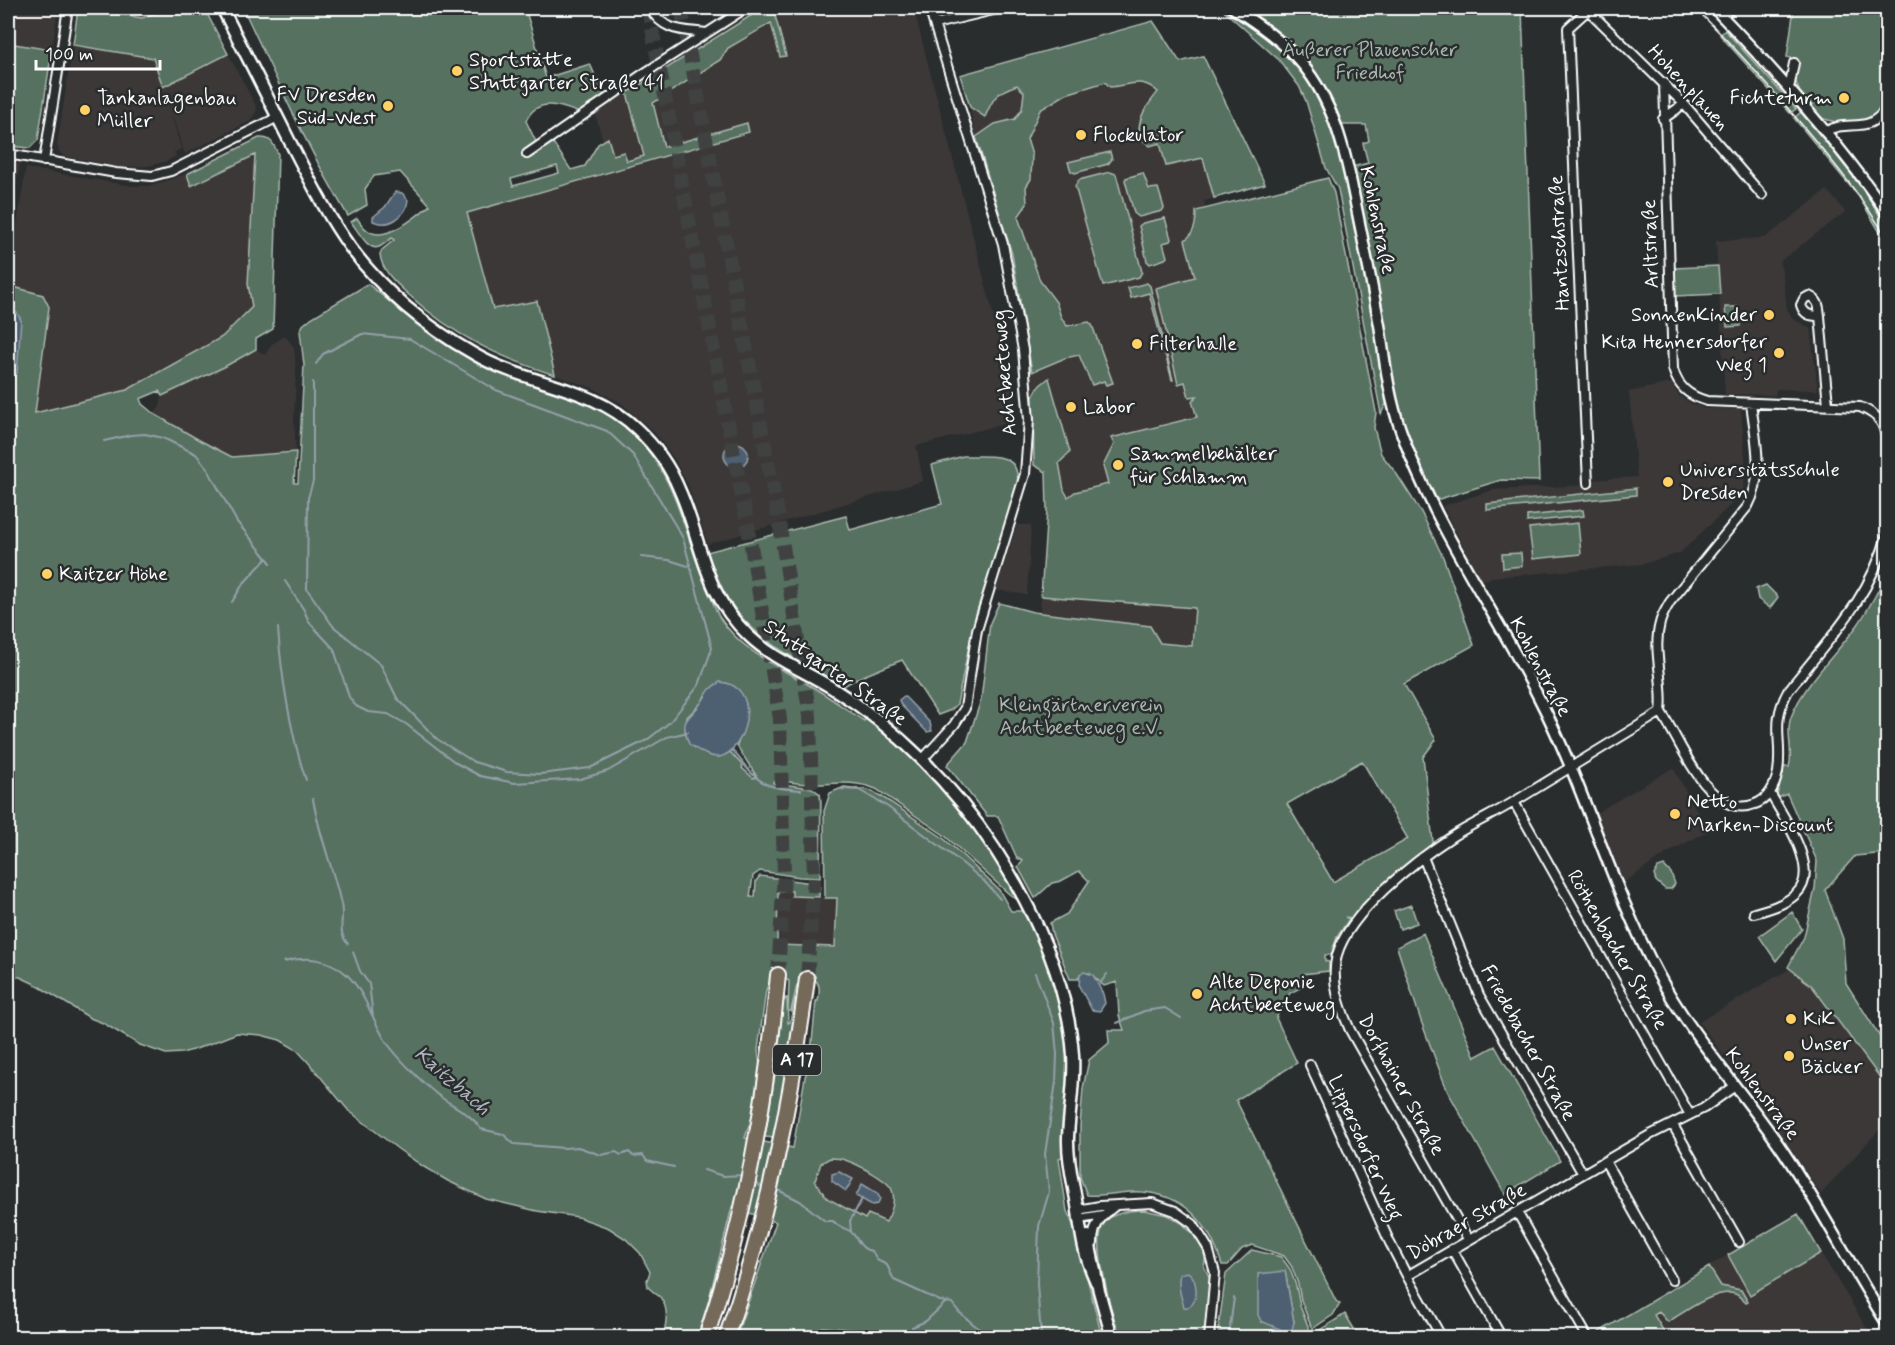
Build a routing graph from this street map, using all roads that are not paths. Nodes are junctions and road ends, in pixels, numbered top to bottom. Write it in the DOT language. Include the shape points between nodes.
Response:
graph roads {
  1 [pos="68,8"];
  2 [pos="222,8"];
  3 [pos="650,8"];
  4 [pos="747,8"];
  5 [pos="929,8"];
  6 [pos="1002,8"];
  7 [pos="1233,8"];
  8 [pos="1588,8"];
  9 [pos="1714,8"];
  10 [pos="1731,8"];
  11 [pos="1723,16"];
  12 [pos="935,24"];
  13 [pos="705,33"];
  14 [pos="1794,63"];
  15 [pos="1664,83"];
  16 [pos="1788,88"];
  17 [pos="1683,102"];
  18 [pos="1887,105"];
  19 [pos="278,117"];
  20 [pos="1663,119"];
  21 [pos="1825,132"];
  22 [pos="8,154"];
  23 [pos="527,154"];
  24 [pos="44,161"];
  25 [pos="1762,195"];
  26 [pos="1887,214"];
  27 [pos="1820,316"];
  28 [pos="1751,403"];
  29 [pos="1828,405"];
  30 [pos="1887,448"];
  31 [pos="1588,483"];
  32 [pos="1887,533"];
  33 [pos="1661,712"];
  34 [pos="922,759"];
  35 [pos="1570,768"];
  36 [pos="1770,793"];
  37 [pos="1514,802"];
  38 [pos="1424,857"];
  39 [pos="1754,913"];
  40 [pos="778,975"];
  41 [pos="807,979"];
  42 [pos="1310,1065"];
  43 [pos="1735,1086"];
  44 [pos="1690,1115"];
  45 [pos="1673,1125"];
  46 [pos="1605,1161"];
  47 [pos="1583,1174"];
  48 [pos="1115,1206"];
  49 [pos="1517,1212"];
  50 [pos="1078,1214"];
  51 [pos="1102,1215"];
  52 [pos="1468,1239"];
  53 [pos="1739,1242"];
  54 [pos="1452,1249"];
  55 [pos="1093,1256"];
  56 [pos="1407,1276"];
  57 [pos="1672,1280"];
  58 [pos="1096,1282"];
  59 [pos="1887,1325"];
  60 [pos="1112,1336"];
  61 [pos="706,1338"];
  62 [pos="726,1338"];
  63 [pos="1209,1338"];
  64 [pos="1442,1338"];
  65 [pos="1502,1338"];
  66 [pos="1588,1338"];
  1 -- 24 [label="street"];
  2 -- 19 [label="main road, Stuttgarter Straße"];
  3 -- 13 [label="street" via="668,27"];
  4 -- 13 [label="street"];
  5 -- 12 [label="street, Achtbeeteweg"];
  6 -- 12 [label="street"];
  7 -- 35 [label="street, Kohlenstraße" via="1282,42 1325,98 1348,167 1400,428 1434,506 1538,695"];
  8 -- 15 [label="street, Hohenplauen"];
  8 -- 31 [label="street, Hantzschstraße" via="1568,28"];
  9 -- 11 [label="street"];
  10 -- 11 [label="street"];
  11 -- 16 [label="street"];
  12 -- 34 [label="street, Achtbeeteweg" via="1003,244 1023,350 1029,420 1025,474 977,630 965,708"];
  13 -- 23 [label="street"];
  14 -- 16 [label="street"];
  15 -- 17 [label="street, Hohenplauen"];
  15 -- 20 [label="street, Arltstraße"];
  16 -- 21 [label="street"];
  17 -- 20 [label="street"];
  17 -- 25 [label="street, Hohenplauen"];
  18 -- 21 [label="street" via="1877,119 1867,124"];
  19 -- 24 [label="street" via="171,171 152,176"];
  19 -- 34 [label="main road, Stuttgarter Straße" via="335,225 381,283 423,320 479,358 596,400 634,426 651,444 681,491 708,577 736,623 772,654 856,705"];
  20 -- 28 [label="street, Arltstraße" via="1673,369 1678,384 1696,398"];
  21 -- 26 [label="street"];
  22 -- 24 [label="street"];
  27 -- 29 [label="street"];
  28 -- 29 [label="street"];
  28 -- 33 [label="street" via="1758,468 1754,495 1660,620 1657,641"];
  29 -- 30 [label="street" via="1860,407 1875,414 1883,425"];
  32 -- 36 [label="street" via="1867,589 1781,703 1777,721 1778,771"];
  33 -- 35 [label="street, Dorfhainer Straße"];
  33 -- 36 [label="street" via="1718,800 1746,807"];
  34 -- 50 [label="main road, Stuttgarter Straße" via="993,847 1026,903 1054,969 1071,1041 1073,1082 1068,1161"];
  35 -- 37 [label="street, Dorfhainer Straße"];
  35 -- 43 [label="street, Kohlenstraße" via="1649,957 1683,1016"];
  36 -- 39 [label="street" via="1800,850 1805,875 1796,894 1777,906"];
  37 -- 38 [label="street, Dorfhainer Straße"];
  37 -- 44 [label="street, Röthenbacher Straße"];
  38 -- 47 [label="street, Friedebacher Straße" via="1479,995"];
  38 -- 52 [label="street, Dorfhainer Straße" via="1370,903 1351,927 1337,954 1335,976 1339,1005 1350,1030"];
  40 -- 61 [label="highway, A 17" via="758,1136 742,1216"];
  41 -- 62 [label="highway, A 17" via="782,1141 763,1222"];
  42 -- 56 [label="street, Lippersdorfer Weg"];
  43 -- 44 [label="street, Döbraer Straße"];
  43 -- 59 [label="street, Kohlenstraße" via="1793,1165"];
  44 -- 45 [label="street, Döbraer Straße"];
  45 -- 46 [label="street, Döbraer Straße"];
  45 -- 53 [label="street"];
  46 -- 47 [label="street, Döbraer Straße"];
  46 -- 57 [label="street"];
  47 -- 49 [label="street, Döbraer Straße"];
  48 -- 50 [label="street" via="1100,1206"];
  48 -- 51 [label="street"];
  48 -- 63 [label="street" via="1140,1202 1164,1206 1185,1217 1199,1231 1215,1273"];
  49 -- 52 [label="street, Döbraer Straße"];
  49 -- 66 [label="street"];
  50 -- 51 [label="street"];
  50 -- 55 [label="main road, Stuttgarter Straße"];
  50 -- 58 [label="main road, Stuttgarter Straße" via="1086,1258"];
  51 -- 55 [label="street" via="1093,1233"];
  52 -- 54 [label="street, Döbraer Straße"];
  54 -- 56 [label="street, Döbraer Straße"];
  54 -- 65 [label="street"];
  55 -- 58 [label="main road, Stuttgarter Straße"];
  56 -- 64 [label="street, Döbraer Straße"];
  58 -- 60 [label="main road, Stuttgarter Straße"];
}
